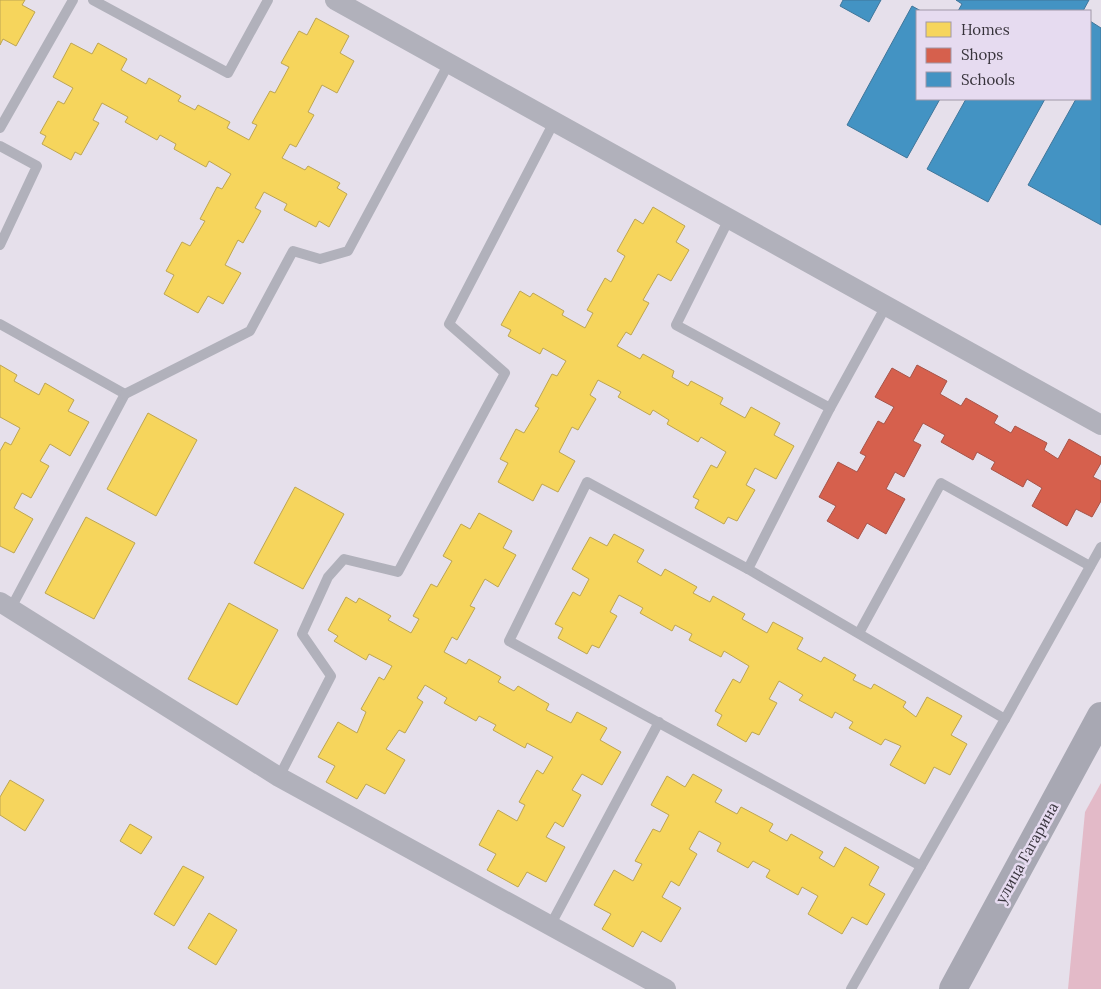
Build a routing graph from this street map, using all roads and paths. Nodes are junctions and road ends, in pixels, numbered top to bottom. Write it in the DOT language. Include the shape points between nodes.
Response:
graph roads {
  1 [pos="73,0"];
  2 [pos="93,0"];
  3 [pos="268,0"];
  4 [pos="335,0"];
  5 [pos="449,63"];
  6 [pos="554,122"];
  7 [pos="0,128"];
  8 [pos="0,146"];
  9 [pos="729,219"];
  10 [pos="0,246"];
  11 [pos="886,306"];
  12 [pos="0,324"];
  13 [pos="125,394"];
  14 [pos="830,408"];
  15 [pos="1101,426"];
  16 [pos="1101,547"];
  17 [pos="1090,566"];
  18 [pos="748,569"];
  19 [pos="6,605"];
  20 [pos="859,633"];
  21 [pos="1101,716"];
  22 [pos="1005,719"];
  23 [pos="659,722"];
  24 [pos="279,777"];
  25 [pos="921,866"];
  26 [pos="550,926"];
  27 [pos="666,989"];
  28 [pos="851,989"];
  29 [pos="952,989"];
  1 -- 7 [label="lane"];
  2 -- 3 [label="lane" via="228,73"];
  4 -- 5 [label="street"];
  5 -- 6 [label="street"];
  5 -- 13 [label="lane" via="348,251 320,259 293,251 250,331"];
  6 -- 9 [label="street"];
  6 -- 24 [label="lane" via="449,324 505,373 398,572 344,559 328,577 302,634 331,676"];
  8 -- 10 [label="lane" via="37,166"];
  9 -- 11 [label="street"];
  9 -- 14 [label="lane" via="676,325"];
  11 -- 14 [label="lane"];
  11 -- 15 [label="street"];
  12 -- 13 [label="lane"];
  13 -- 19 [label="lane"];
  14 -- 18 [label="lane"];
  16 -- 17 [label="lane"];
  17 -- 20 [label="lane" via="941,483"];
  17 -- 22 [label="lane"];
  18 -- 20 [label="lane"];
  18 -- 23 [label="lane" via="587,482 509,641"];
  19 -- 24 [label="street"];
  20 -- 22 [label="lane"];
  21 -- 29 [label="street, улица Гагарина"];
  22 -- 25 [label="lane"];
  23 -- 25 [label="lane"];
  23 -- 26 [label="lane"];
  24 -- 26 [label="street"];
  25 -- 28 [label="lane"];
  26 -- 27 [label="street"];
}
